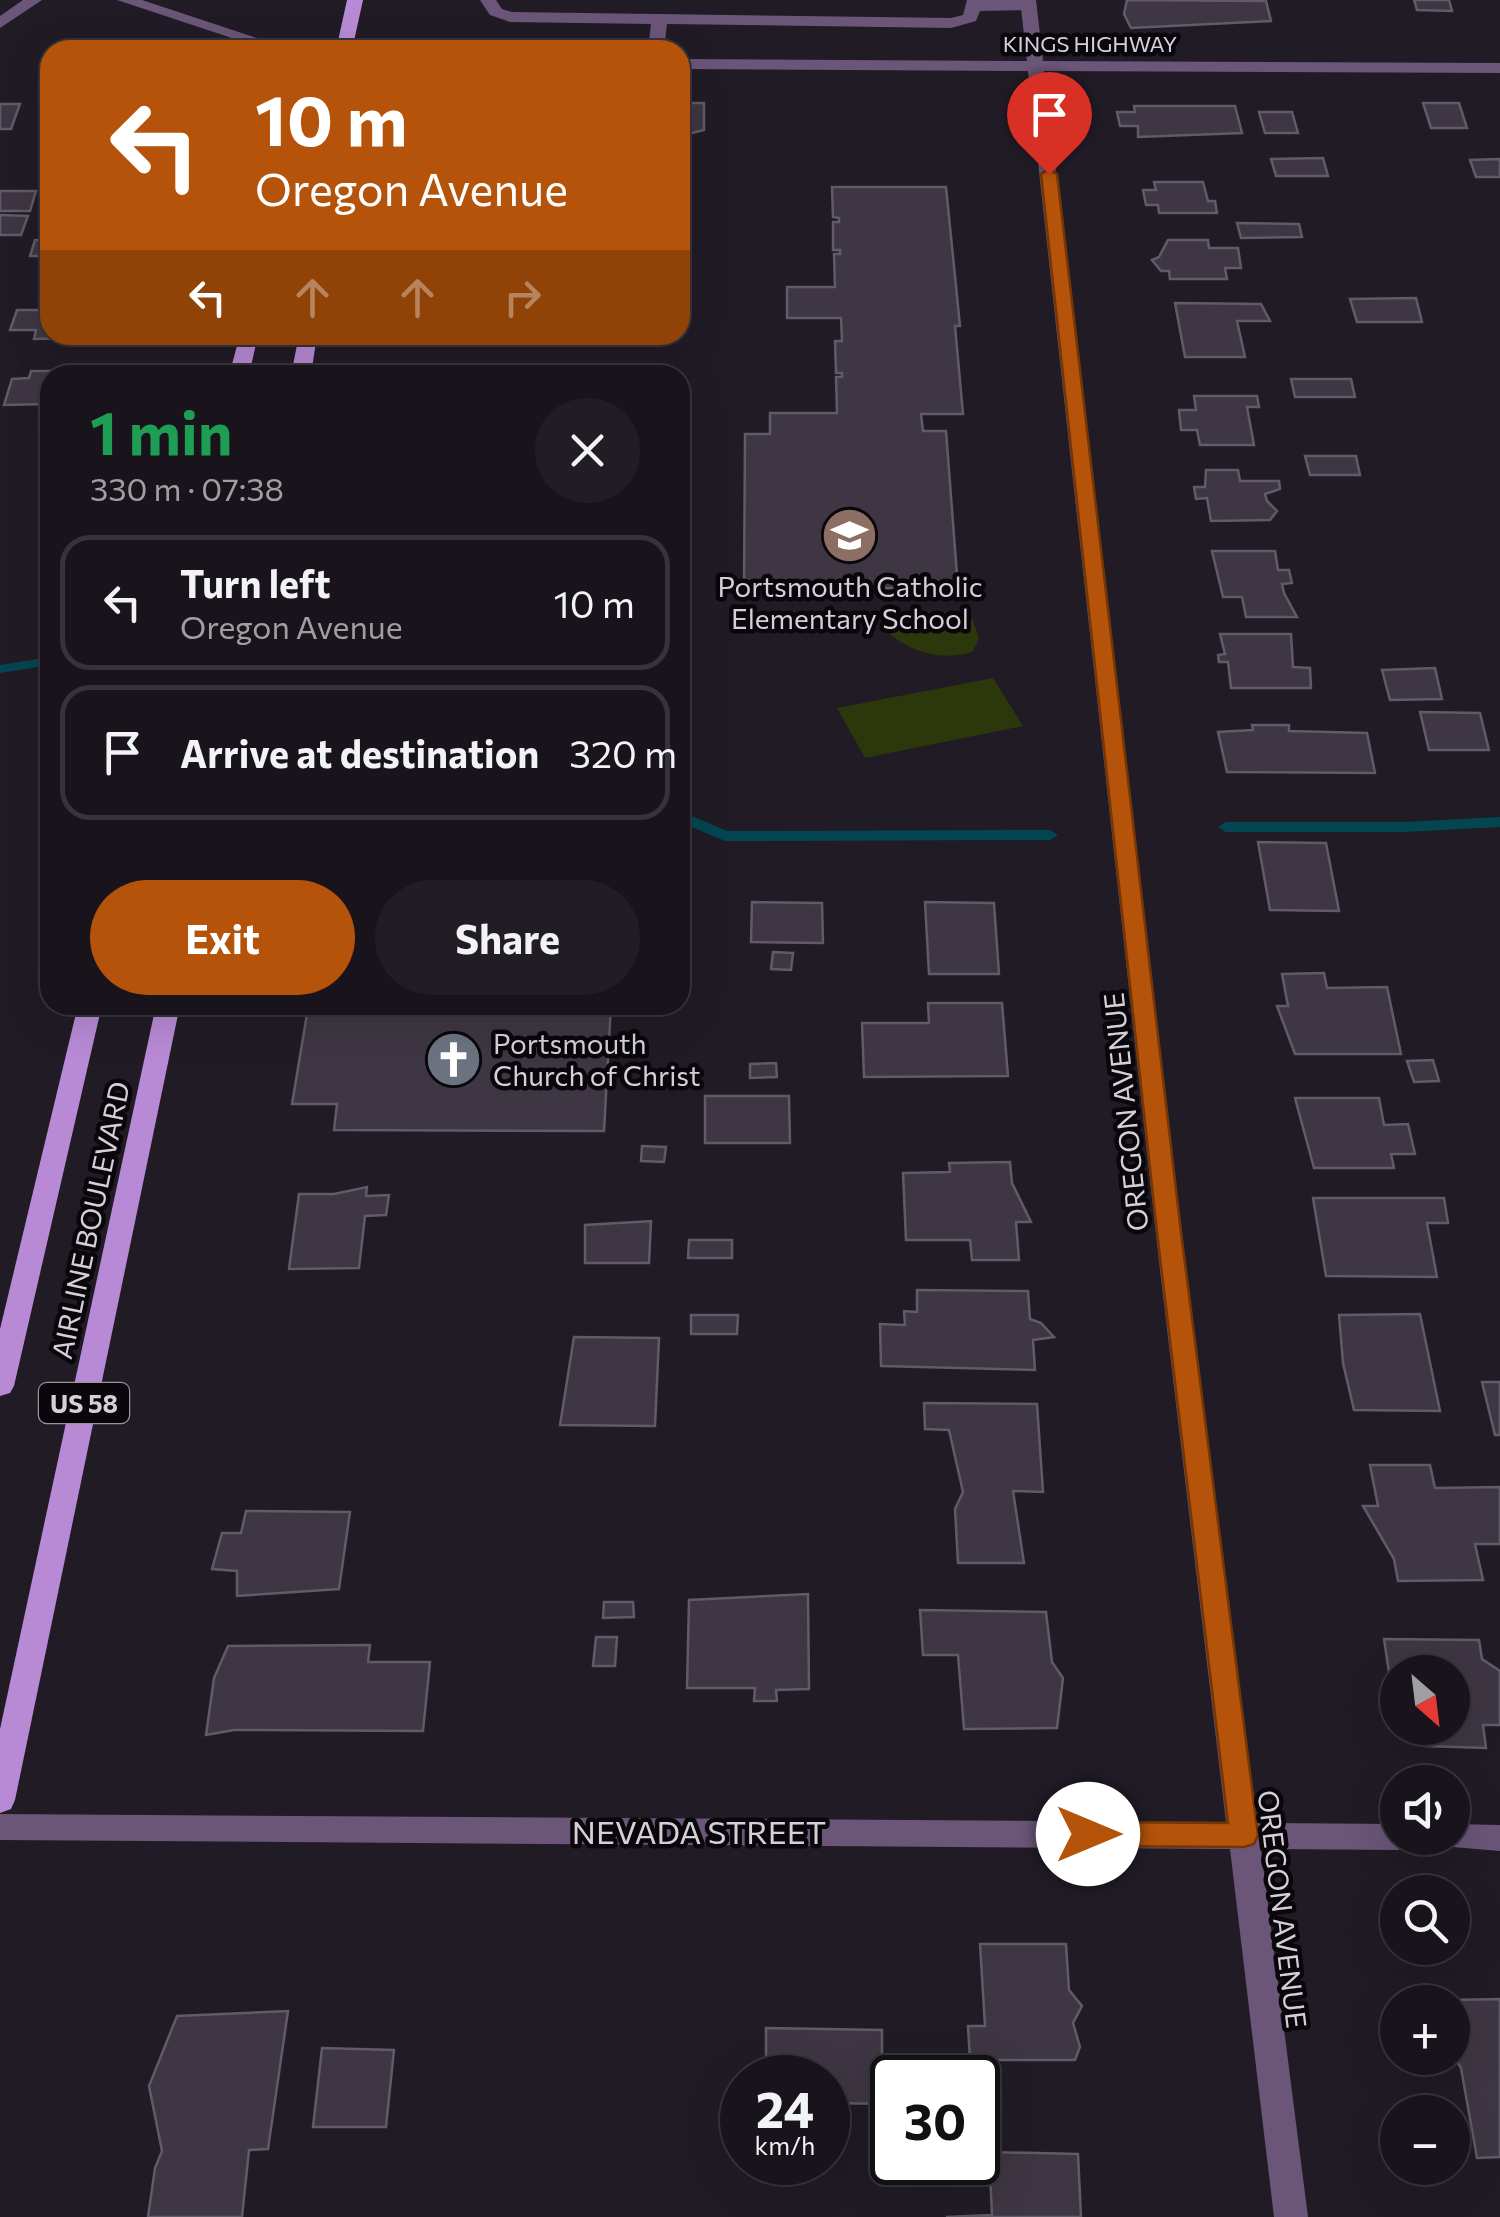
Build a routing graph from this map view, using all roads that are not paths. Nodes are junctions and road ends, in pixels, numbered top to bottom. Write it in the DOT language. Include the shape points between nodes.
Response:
graph roads {
  1 [pos="34,0"];
  2 [pos="125,0"];
  3 [pos="354,0"];
  4 [pos="488,0"];
  5 [pos="721,0"];
  6 [pos="975,3"];
  7 [pos="1028,3"];
  8 [pos="660,19"];
  9 [pos="719,20"];
  10 [pos="0,23"];
  11 [pos="253,40"];
  12 [pos="346,40"];
  13 [pos="657,40"];
  14 [pos="690,64"];
  15 [pos="1036,66"];
  16 [pos="1500,68"];
  17 [pos="88,1015"];
  18 [pos="166,1015"];
  19 [pos="0,1386"];
  20 [pos="0,1800"];
  21 [pos="0,1827"];
  22 [pos="1244,1835"];
  23 [pos="1380,1836"];
  24 [pos="1470,1837"];
  25 [pos="1500,1838"];
  26 [pos="1290,2217"];
  1 -- 10 [label="street"];
  2 -- 11 [label="street"];
  3 -- 12 [label="main road"];
  4 -- 8 [label="street" via="510,17"];
  5 -- 9 [label="street"];
  6 -- 7 [label="street"];
  6 -- 9 [label="street" via="970,18 951,23"];
  7 -- 15 [label="street, OREGON AVENUE"];
  8 -- 9 [label="street"];
  8 -- 13 [label="street"];
  14 -- 15 [label="street, KINGS HIGHWAY"];
  15 -- 16 [label="street, KINGS HIGHWAY"];
  15 -- 22 [label="street, OREGON AVENUE"];
  17 -- 19 [label="main road, AIRLINE BOULEVARD / US 58"];
  18 -- 20 [label="main road, AIRLINE BOULEVARD / US 58"];
  21 -- 22 [label="street, NEVADA STREET"];
  22 -- 23 [label="street, NEVADA STREET"];
  22 -- 26 [label="street, OREGON AVENUE"];
  24 -- 25 [label="street"];
}
